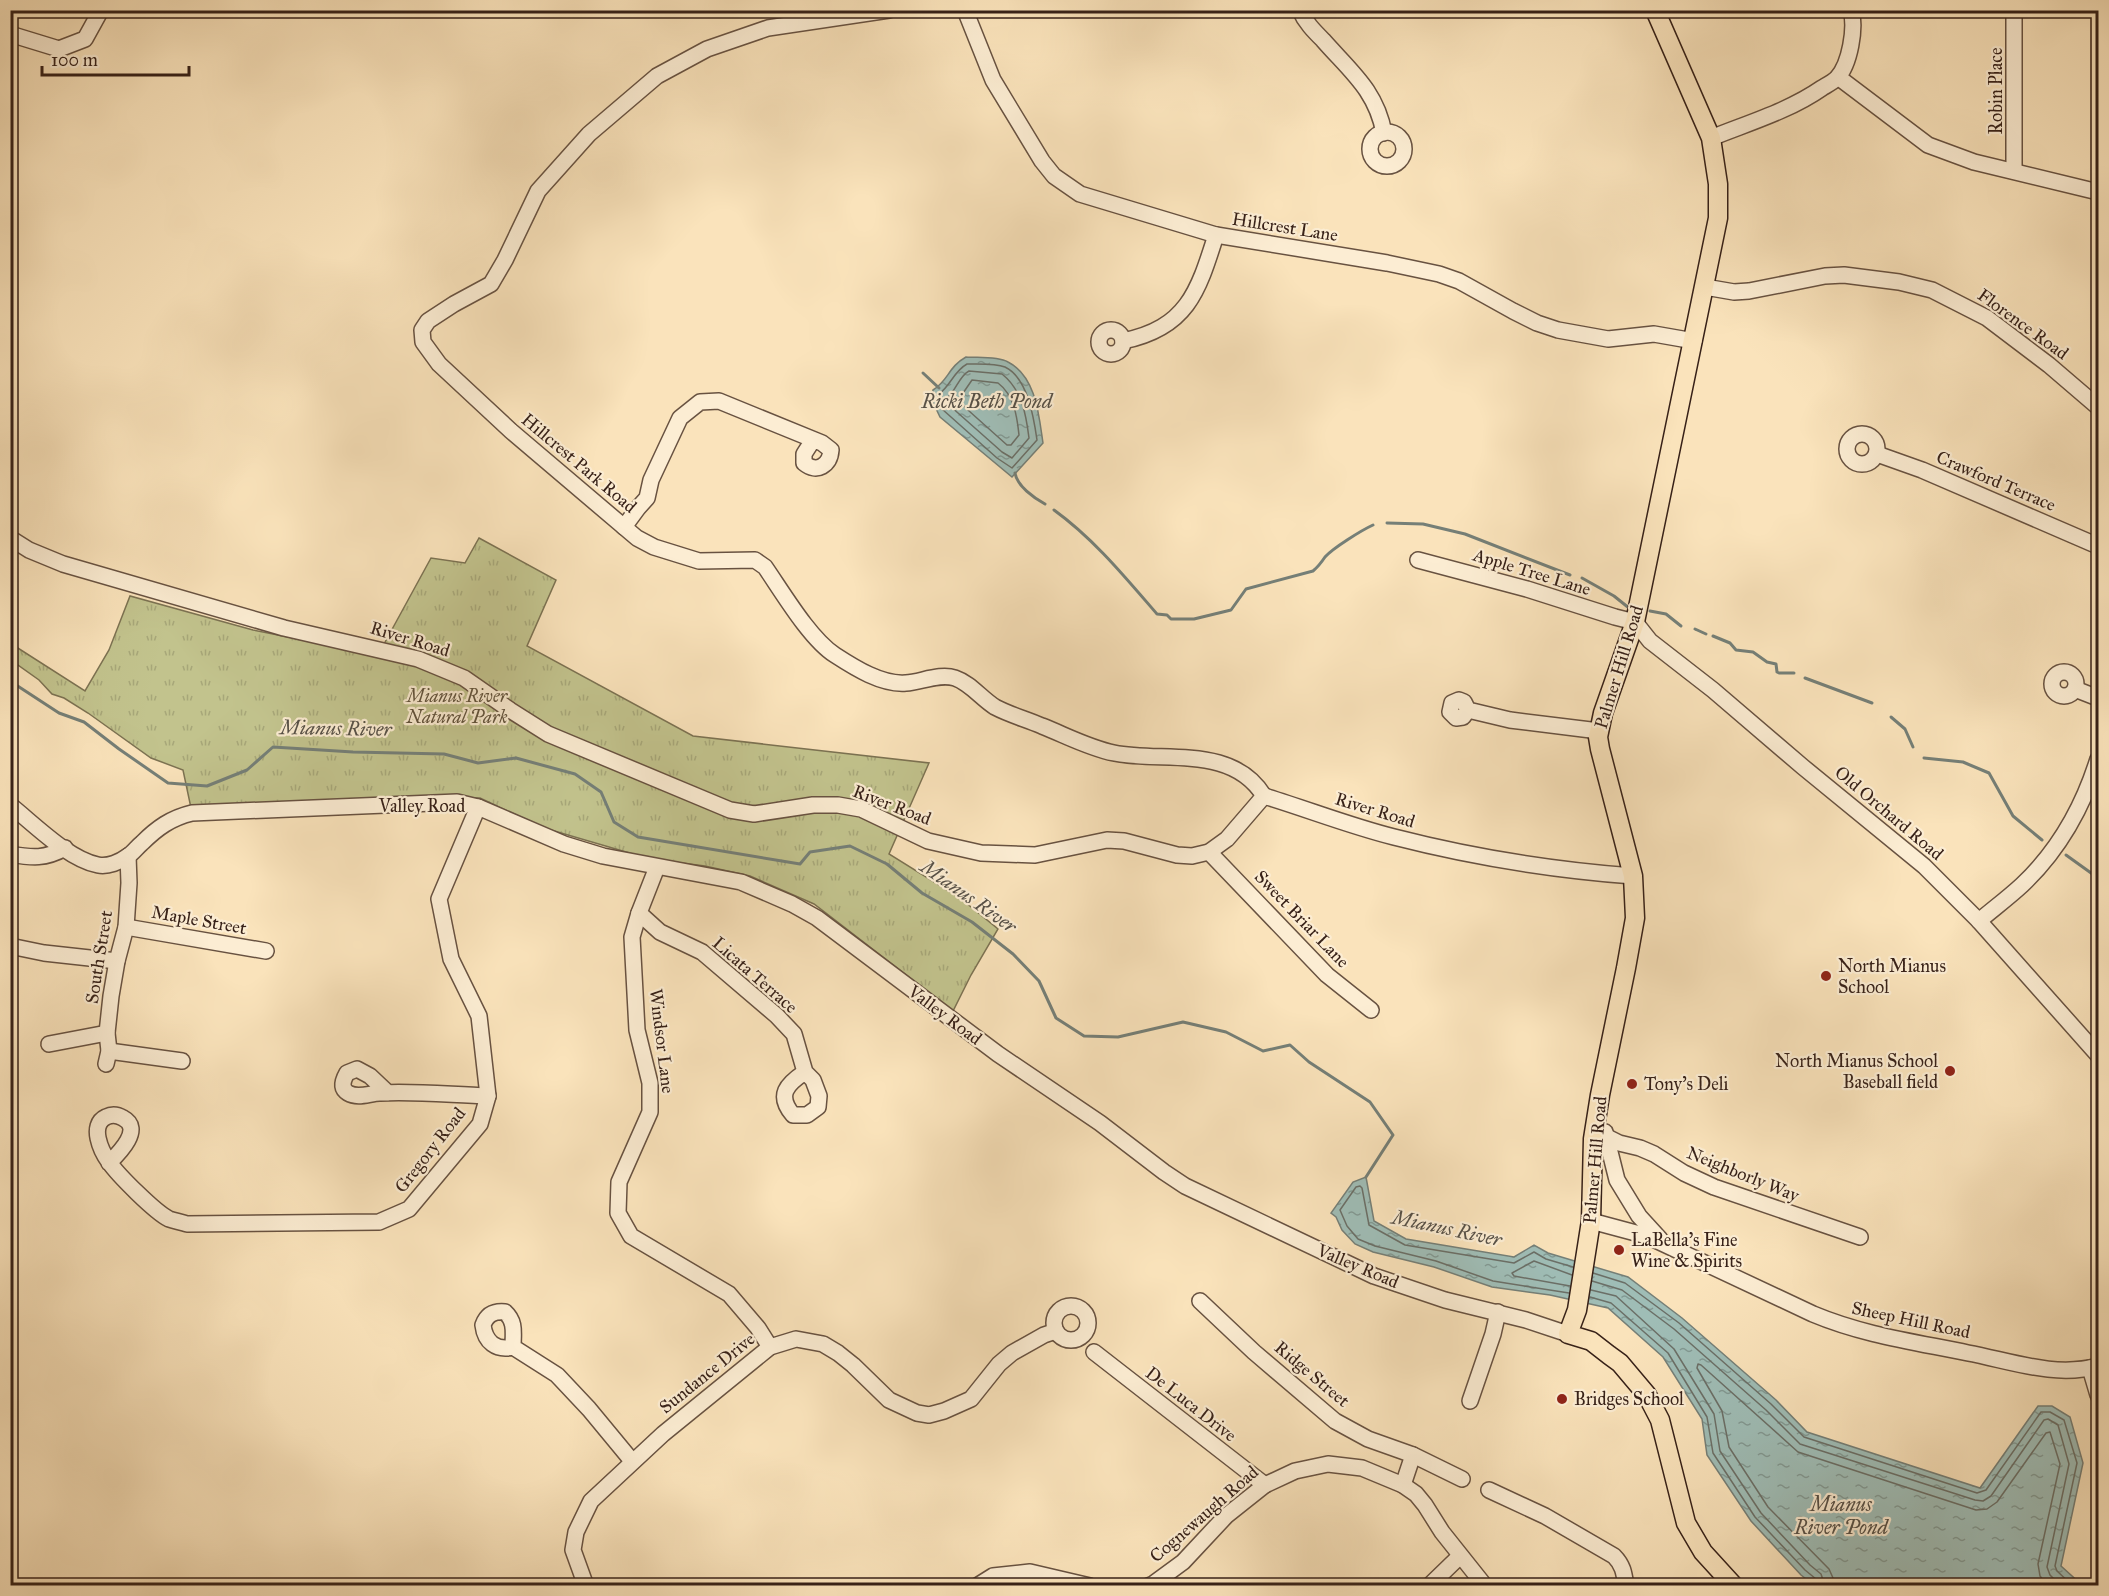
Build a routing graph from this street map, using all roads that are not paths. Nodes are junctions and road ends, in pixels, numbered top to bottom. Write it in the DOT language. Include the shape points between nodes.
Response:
graph roads {
  1 [pos="101,10"];
  2 [pos="889,10"];
  3 [pos="965,10"];
  4 [pos="1300,10"];
  5 [pos="1655,10"];
  6 [pos="1851,10"];
  7 [pos="2014,10"];
  8 [pos="10,34"];
  9 [pos="1838,77"];
  10 [pos="1384,133"];
  11 [pos="1711,138"];
  12 [pos="2014,171"];
  13 [pos="2098,192"];
  14 [pos="1215,235"];
  15 [pos="1705,287"];
  16 [pos="1694,341"];
  17 [pos="1123,342"];
  18 [pos="2098,407"];
  19 [pos="813,440"];
  20 [pos="1877,454"];
  21 [pos="624,527"];
  22 [pos="10,538"];
  23 [pos="2098,546"];
  24 [pos="1418,560"];
  25 [pos="1635,622"];
  26 [pos="2075,689"];
  27 [pos="2098,698"];
  28 [pos="1468,710"];
  29 [pos="1599,731"];
  30 [pos="2098,759"];
  31 [pos="1264,796"];
  32 [pos="10,805"];
  33 [pos="478,807"];
  34 [pos="64,848"];
  35 [pos="1209,852"];
  36 [pos="10,854"];
  37 [pos="128,856"];
  38 [pos="657,867"];
  39 [pos="1633,876"];
  40 [pos="639,913"];
  41 [pos="1979,921"];
  42 [pos="126,927"];
  43 [pos="10,946"];
  44 [pos="266,951"];
  45 [pos="117,961"];
  46 [pos="1371,1011"];
  47 [pos="106,1034"];
  48 [pos="49,1044"];
  49 [pos="2098,1055"];
  50 [pos="182,1061"];
  51 [pos="804,1072"];
  52 [pos="388,1093"];
  53 [pos="488,1096"];
  54 [pos="1598,1111"];
  55 [pos="1607,1137"];
  56 [pos="110,1163"];
  57 [pos="1591,1221"];
  58 [pos="1860,1237"];
  59 [pos="1666,1246"];
  60 [pos="1200,1301"];
  61 [pos="1498,1312"];
  62 [pos="1056,1331"];
  63 [pos="1568,1334"];
  64 [pos="513,1347"];
  65 [pos="770,1347"];
  66 [pos="1094,1352"];
  67 [pos="2094,1367"];
  68 [pos="2098,1395"];
  69 [pos="1470,1401"];
  70 [pos="1413,1455"];
  71 [pos="632,1461"];
  72 [pos="1462,1479"];
  73 [pos="1265,1485"];
  74 [pos="1403,1485"];
  75 [pos="1489,1490"];
  76 [pos="1461,1556"];
  77 [pos="586,1586"];
  78 [pos="977,1586"];
  79 [pos="1090,1586"];
  80 [pos="1148,1586"];
  81 [pos="1429,1586"];
  82 [pos="1485,1586"];
  83 [pos="1626,1586"];
  84 [pos="1734,1586"];
  1 -- 8 [label="street" via="85,39 59,49"];
  2 -- 21 [label="street, Hillcrest Park Road" via="768,28 707,49 657,76 589,134 538,191 491,284 444,311 422,330 423,342 439,364"];
  3 -- 14 [label="street, Hillcrest Lane" via="993,80 1054,176 1080,194"];
  4 -- 10 [label="street" via="1312,29 1371,94"];
  5 -- 11 [label="main road, Palmer Hill Road"];
  6 -- 9 [label="street" via="1850,47"];
  7 -- 12 [label="street, Robin Place"];
  9 -- 11 [label="street" via="1794,104"];
  9 -- 12 [label="street" via="1928,145"];
  11 -- 15 [label="main road, Palmer Hill Road" via="1719,206"];
  12 -- 13 [label="street"];
  14 -- 16 [label="street, Hillcrest Lane" via="1439,274 1459,280 1537,323 1575,334 1608,339 1654,334"];
  14 -- 17 [label="street" via="1190,302 1166,327"];
  15 -- 16 [label="main road, Palmer Hill Road"];
  15 -- 18 [label="street, Florence Road" via="1749,291 1844,275 1932,290 1987,318"];
  16 -- 25 [label="main road, Palmer Hill Road"];
  19 -- 21 [label="street" via="720,401 700,402 680,418 651,480 647,498"];
  20 -- 23 [label="street, Crawford Terrace"];
  21 -- 31 [label="street, Hillcrest Park Road" via="654,547 686,558 755,560 765,567 822,645 884,680 903,684 942,677 958,679 994,706 1094,747 1114,753 1194,757 1216,762 1256,782"];
  22 -- 35 [label="street, River Road" via="29,550 74,567 284,628 418,659 464,678 548,734 730,810 753,814 838,805 861,809 928,841 981,853 1035,855 1107,840 1177,855"];
  24 -- 25 [label="street, Apple Tree Lane"];
  25 -- 29 [label="main road, Palmer Hill Road"];
  25 -- 41 [label="street, Old Orchard Road" via="1650,641 1924,866"];
  26 -- 27 [label="street"];
  28 -- 29 [label="street" via="1510,720"];
  29 -- 39 [label="main road, Palmer Hill Road" via="1600,749"];
  30 -- 41 [label="street" via="2075,815 2046,860"];
  31 -- 35 [label="street" via="1227,839"];
  31 -- 39 [label="street, River Road" via="1392,837 1458,852"];
  32 -- 34 [label="street, Valley Road"];
  33 -- 37 [label="street, Valley Road" via="457,802 192,813 164,824"];
  33 -- 38 [label="street, Valley Road" via="564,844"];
  33 -- 53 [label="street, Gregory Road" via="439,899 451,959 479,1016"];
  34 -- 36 [label="street" via="51,856"];
  34 -- 37 [label="street, Valley Road" via="100,865 113,864"];
  35 -- 46 [label="street, Sweet Briar Lane" via="1326,975"];
  37 -- 42 [label="street, South Street"];
  38 -- 40 [label="street"];
  38 -- 61 [label="street, Valley Road" via="741,882 817,918 998,1054 1185,1186 1374,1276 1445,1300"];
  39 -- 54 [label="main road, Palmer Hill Road" via="1632,940"];
  40 -- 51 [label="street, Licata Terrace" via="660,932 702,952 777,1016 794,1034"];
  40 -- 65 [label="street, Windsor Lane" via="632,937 637,1030 650,1083 651,1112 619,1182 618,1213 632,1236 729,1294"];
  41 -- 49 [label="street, Old Orchard Road"];
  42 -- 44 [label="street, Maple Street"];
  42 -- 45 [label="street, South Street"];
  43 -- 45 [label="street"];
  45 -- 47 [label="street, South Street"];
  47 -- 48 [label="street"];
  47 -- 50 [label="street, South Street" via="107,1058"];
  52 -- 53 [label="street"];
  53 -- 56 [label="street, Gregory Road" via="480,1124 409,1209 379,1222 187,1224 167,1218"];
  54 -- 55 [label="street"];
  54 -- 57 [label="main road, Palmer Hill Road"];
  55 -- 58 [label="street, Neighborly Way" via="1654,1154 1714,1187"];
  55 -- 59 [label="street" via="1617,1180 1639,1216"];
  57 -- 59 [label="street, Sheep Hill Road" via="1647,1236"];
  57 -- 63 [label="main road, Palmer Hill Road" via="1577,1310"];
  59 -- 67 [label="street, Sheep Hill Road" via="1813,1314 1879,1336 2048,1369"];
  60 -- 70 [label="street, Ridge Street" via="1335,1420 1368,1439"];
  61 -- 63 [label="street, Valley Road"];
  61 -- 69 [label="street"];
  62 -- 65 [label="street, Sundance Drive" via="1012,1353 970,1399 929,1415 889,1400 853,1365 823,1344 796,1339"];
  63 -- 84 [label="main road, Valley Road" via="1591,1341 1620,1363 1647,1395 1660,1420 1686,1523 1703,1552"];
  64 -- 71 [label="street" via="557,1375"];
  65 -- 71 [label="street, Sundance Drive"];
  66 -- 73 [label="street, De Luca Drive"];
  67 -- 68 [label="street"];
  70 -- 72 [label="street, Ridge Street"];
  70 -- 74 [label="street"];
  71 -- 77 [label="street, Sundance Drive" via="591,1501 576,1532 573,1550"];
  73 -- 74 [label="street, Cognewaugh Road" via="1295,1471 1328,1464 1362,1468"];
  73 -- 80 [label="street, Cognewaugh Road" via="1226,1516 1183,1562"];
  74 -- 76 [label="street, Cognewaugh Road" via="1425,1504"];
  75 -- 83 [label="street" via="1545,1516 1614,1556 1620,1562"];
  76 -- 81 [label="street"];
  76 -- 82 [label="street, Cognewaugh Road"];
  78 -- 79 [label="street" via="993,1576 1030,1572"];
}
